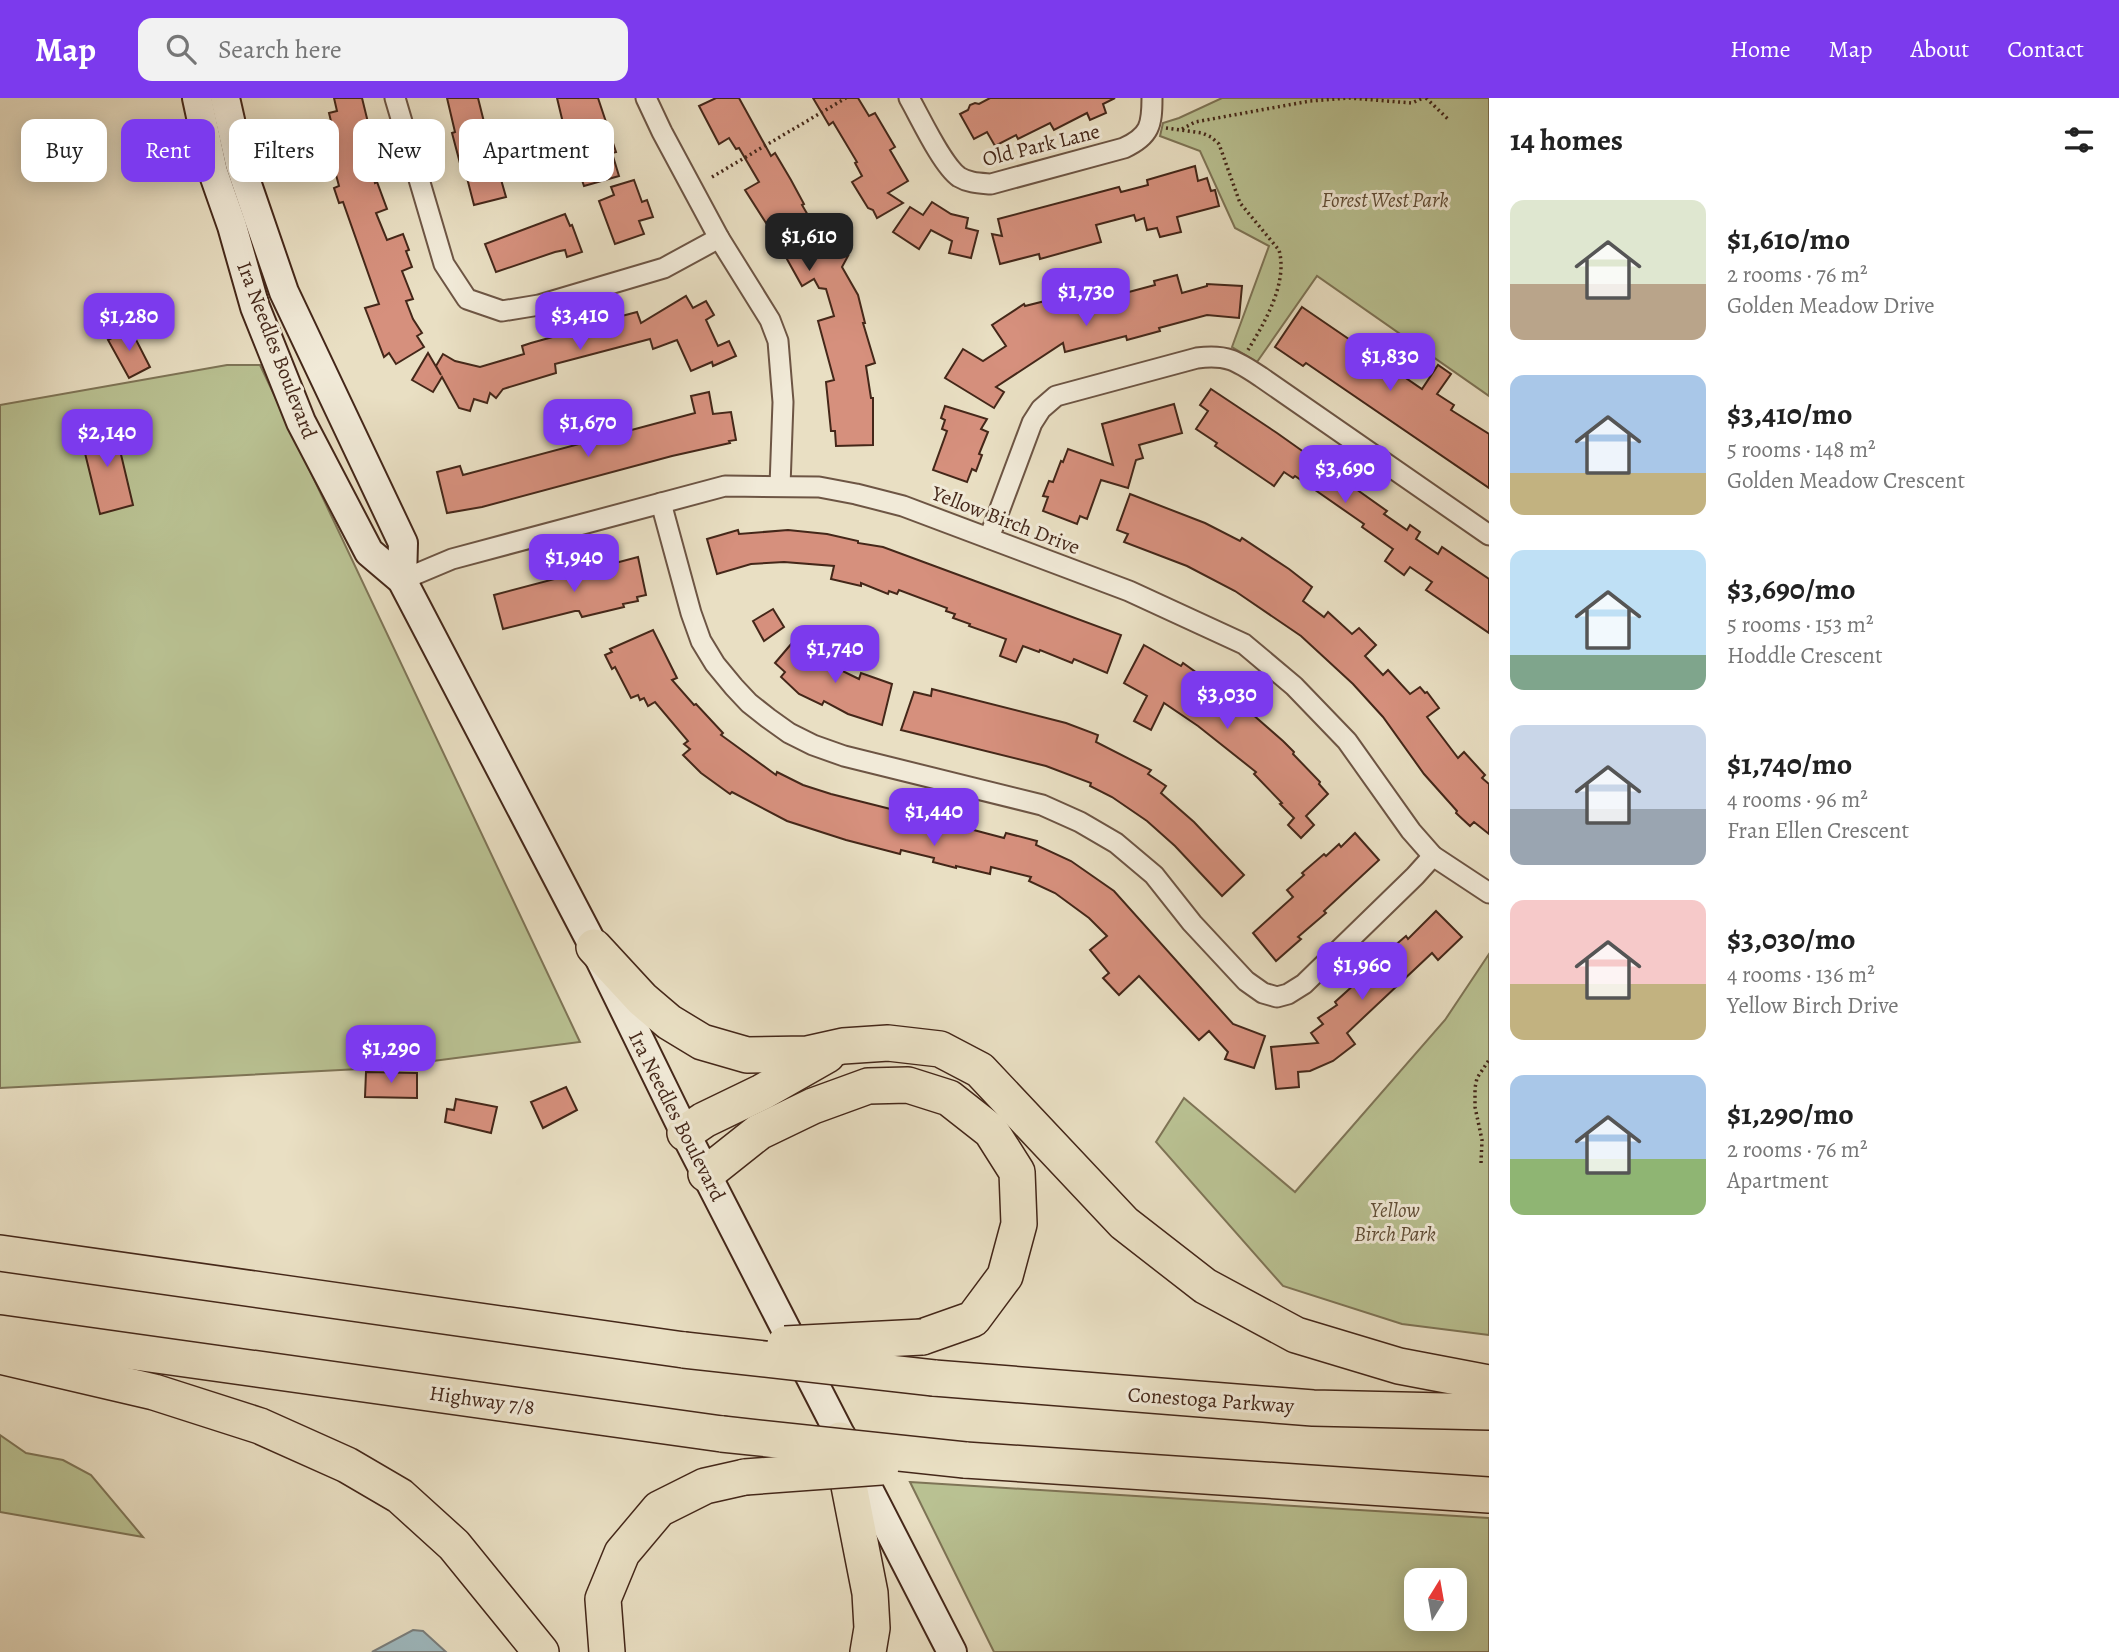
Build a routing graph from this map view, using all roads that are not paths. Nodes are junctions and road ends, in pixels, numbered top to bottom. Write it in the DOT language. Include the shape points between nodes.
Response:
graph roads {
  1 [pos="197,98"];
  2 [pos="225,98"];
  3 [pos="395,98"];
  4 [pos="646,98"];
  5 [pos="909,98"];
  6 [pos="1152,98"];
  7 [pos="719,238"];
  8 [pos="780,486"];
  9 [pos="662,503"];
  10 [pos="1489,535"];
  11 [pos="989,538"];
  12 [pos="402,580"];
  13 [pos="1433,856"];
  14 [pos="1489,893"];
  15 [pos="594,947"];
  16 [pos="842,1046"];
  17 [pos="685,1133"];
  18 [pos="706,1174"];
  19 [pos="0,1253"];
  20 [pos="0,1333"];
  21 [pos="684,1350"];
  22 [pos="0,1356"];
  23 [pos="1489,1383"];
  24 [pos="1489,1412"];
  25 [pos="839,1433"];
  26 [pos="965,1460"];
  27 [pos="1489,1495"];
  28 [pos="541,1652"];
  29 [pos="607,1652"];
  30 [pos="867,1652"];
  31 [pos="952,1652"];
  1 -- 12 [label="main road, Ira Needles Boulevard" via="213,172 256,307 301,422 369,552"];
  2 -- 12 [label="main road, Ira Needles Boulevard" via="240,164 284,292 403,543"];
  3 -- 7 [label="street" via="444,264 467,299 502,311 539,305 664,268"];
  4 -- 7 [label="street"];
  5 -- 6 [label="street, Old Park Lane" via="958,176 990,184 1138,142 1148,130"];
  7 -- 8 [label="street" via="765,311 778,341 783,402"];
  8 -- 9 [label="street, Yellow Birch Drive" via="725,486"];
  8 -- 11 [label="street, Yellow Birch Drive" via="856,494"];
  9 -- 12 [label="street, Yellow Birch Drive" via="452,559"];
  9 -- 13 [label="street" via="701,640 749,703 813,746 1042,805 1080,822 1154,875 1192,923 1263,993 1277,997 1304,984"];
  10 -- 11 [label="street" via="1240,363 1217,355 1056,396 1032,423"];
  11 -- 13 [label="street, Yellow Birch Drive" via="1129,591 1244,644 1294,686 1347,741"];
  12 -- 15 [label="main road, Ira Needles Boulevard"];
  13 -- 14 [label="street, Yellow Birch Drive"];
  15 -- 16 [label="highway" via="668,1022 702,1042 747,1055 807,1054"];
  15 -- 17 [label="main road, Ira Needles Boulevard"];
  16 -- 17 [label="highway"];
  16 -- 23 [label="highway" via="888,1043 940,1049 980,1070 1124,1223 1205,1286 1296,1335 1399,1367"];
  17 -- 18 [label="main road, Ira Needles Boulevard"];
  18 -- 21 [label="highway, bridge" via="759,1132 813,1105 868,1086 908,1085 949,1098 991,1131 1017,1172 1019,1224 1005,1276 973,1319 922,1337"];
  18 -- 25 [label="main road, Ira Needles Boulevard"];
  19 -- 21 [label="highway"];
  20 -- 26 [label="highway, Highway 7/8, bridge" via="722,1434"];
  21 -- 24 [label="highway, Conestoga Parkway, bridge" via="934,1378 1313,1408"];
  22 -- 28 [label="highway" via="154,1392 260,1426 347,1465 400,1496 454,1545"];
  25 -- 30 [label="highway" via="870,1593 872,1628"];
  25 -- 31 [label="main road, Ira Needles Boulevard"];
  26 -- 27 [label="highway"];
  26 -- 29 [label="highway, bridge" via="745,1477 705,1486 659,1508 622,1553 603,1599"];
}
